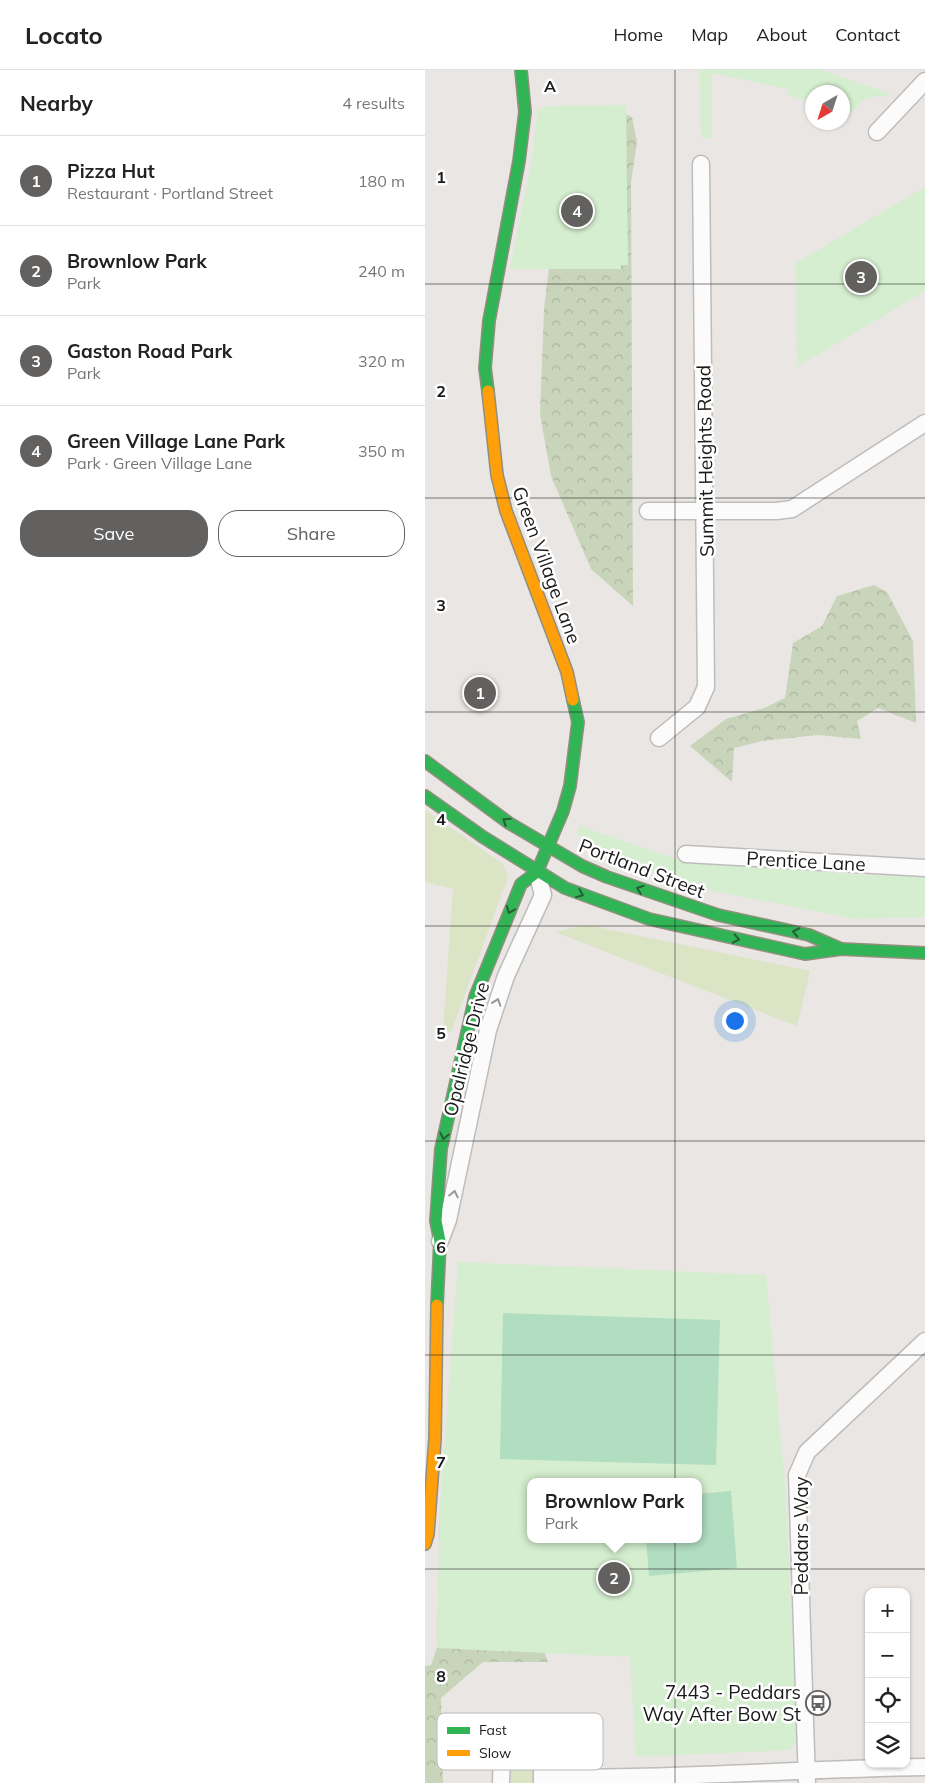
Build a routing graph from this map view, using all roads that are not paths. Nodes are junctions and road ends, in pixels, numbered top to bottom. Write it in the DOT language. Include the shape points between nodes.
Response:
graph roads {
  1 [pos="521,70"];
  2 [pos="925,81"];
  3 [pos="877,132"];
  4 [pos="701,164"];
  5 [pos="925,422"];
  6 [pos="706,510"];
  7 [pos="648,511"];
  8 [pos="659,738"];
  9 [pos="425,761"];
  10 [pos="425,796"];
  11 [pos="548,847"];
  12 [pos="686,854"];
  13 [pos="539,866"];
  14 [pos="925,868"];
  15 [pos="841,949"];
  16 [pos="925,953"];
  17 [pos="440,1241"];
  18 [pos="925,1341"];
  19 [pos="425,1544"];
  20 [pos="925,1767"];
  21 [pos="502,1770"];
  22 [pos="806,1776"];
  23 [pos="542,1780"];
  24 [pos="633,1781"];
  25 [pos="501,1783"];
  1 -- 11 [label="street, Green Village Lane" via="525,112 519,162 489,321 485,368 497,475 506,511 567,672 577,722 570,786"];
  2 -- 3 [label="street"];
  4 -- 6 [label="street, Summit Heights Road"];
  5 -- 6 [label="street" via="797,507 776,511"];
  6 -- 7 [label="street"];
  6 -- 8 [label="street, Summit Heights Road" via="707,687 697,706"];
  11 -- 9 [label="street, Portland Street, one-way" via="509,823"];
  10 -- 13 [label="street, Portland Street"];
  11 -- 13 [label="street, Green Village Lane"];
  15 -- 11 [label="street, Portland Street, one-way" via="809,935 718,916 656,895 582,866"];
  12 -- 14 [label="street, Prentice Lane"];
  13 -- 15 [label="street, Portland Street, one-way" via="565,888 649,919 805,954"];
  17 -- 13 [label="street, Opalridge Drive, one-way" via="448,1220 487,1030 506,976 543,895"];
  13 -- 17 [label="street, Opalridge Drive, one-way" via="521,884 475,997 441,1149 436,1221"];
  15 -- 16 [label="street, Portland Street"];
  17 -- 19 [label="street, Opalridge Drive" via="435,1439"];
  18 -- 22 [label="street, Peddars Way" via="807,1452 797,1475"];
  20 -- 22 [label="street"];
  21 -- 25 [label="street"];
  22 -- 24 [label="street"];
  23 -- 24 [label="street"];
}
